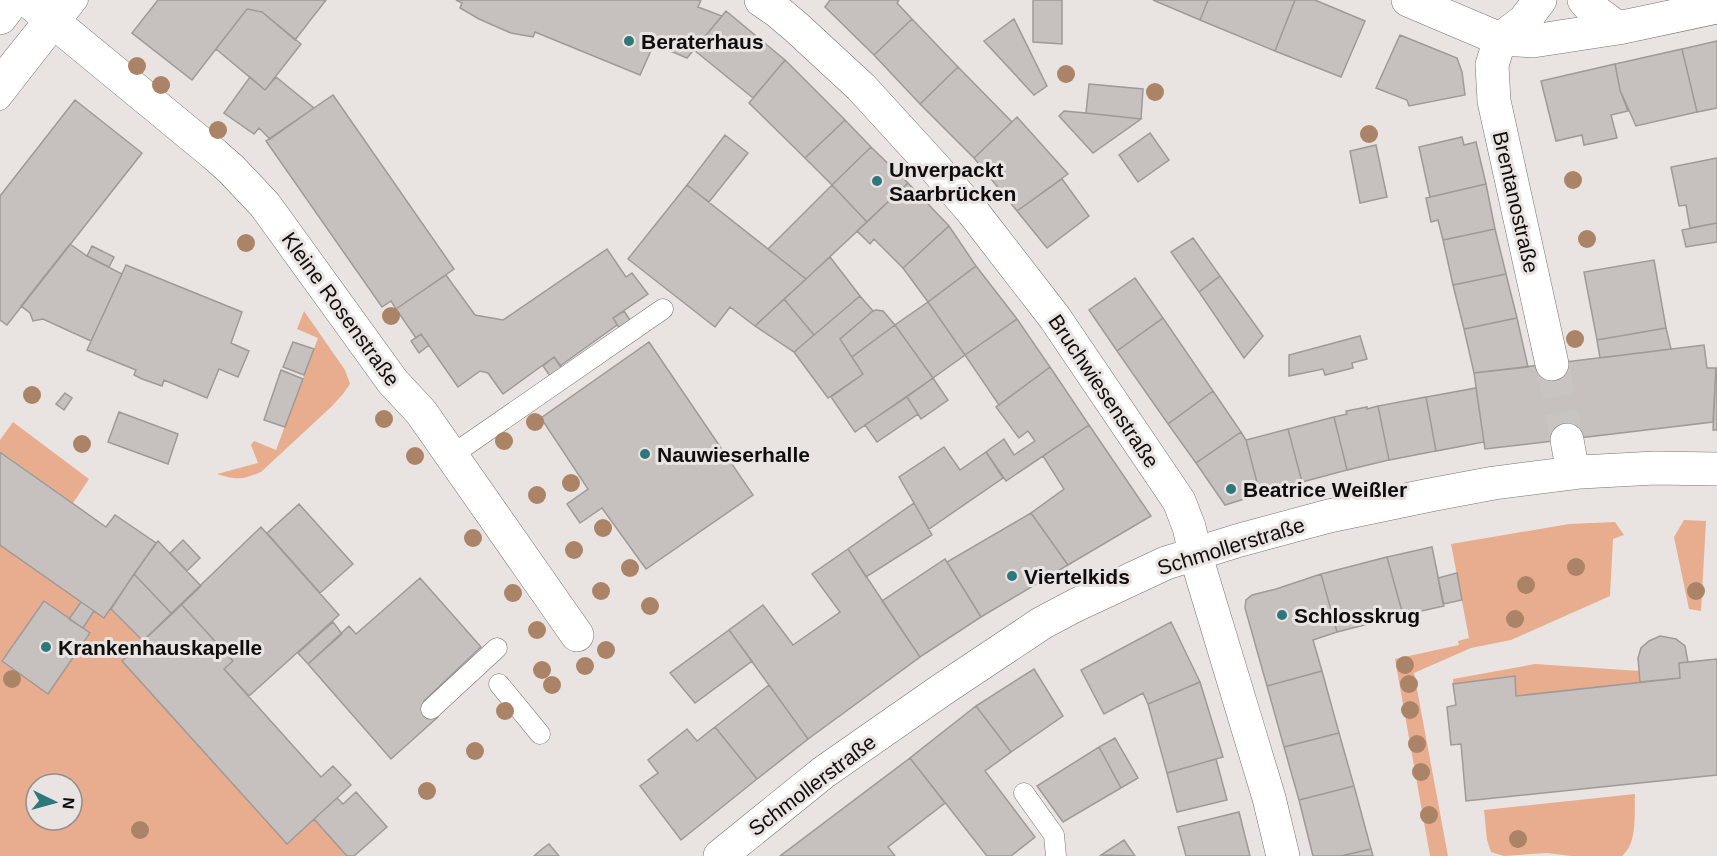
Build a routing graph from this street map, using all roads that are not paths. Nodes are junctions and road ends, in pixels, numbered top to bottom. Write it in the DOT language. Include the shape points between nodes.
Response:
graph roads {
  1 [pos="14,0"];
  2 [pos="1408,0"];
  3 [pos="1540,0"];
  4 [pos="1584,0"];
  5 [pos="774,4"];
  6 [pos="1717,7"];
  7 [pos="51,9"];
  8 [pos="0,18"];
  9 [pos="1618,28"];
  10 [pos="0,32"];
  11 [pos="1500,39"];
  12 [pos="0,74"];
  13 [pos="0,100"];
  14 [pos="663,309"];
  15 [pos="1552,364"];
  16 [pos="1567,440"];
  17 [pos="452,455"];
  18 [pos="1717,469"];
  19 [pos="1573,473"];
  20 [pos="1195,553"];
  21 [pos="577,635"];
  22 [pos="497,648"];
  23 [pos="499,684"];
  24 [pos="431,709"];
  25 [pos="540,734"];
  26 [pos="1024,794"];
  27 [pos="720,856"];
  28 [pos="1056,856"];
  29 [pos="1283,856"];
  1 -- 8 [label="street"];
  2 -- 11 [label="street"];
  3 -- 11 [label="street" via="1524,21"];
  4 -- 9 [label="street"];
  5 -- 20 [label="street, Bruchwiesenstraße" via="861,87 994,238 1055,318 1179,501"];
  6 -- 9 [label="street"];
  7 -- 10 [label="street"];
  7 -- 12 [label="lane"];
  7 -- 13 [label="lane"];
  7 -- 17 [label="street, Kleine Rosenstraße" via="265,205 393,382"];
  9 -- 11 [label="street" via="1533,41"];
  11 -- 15 [label="street, Brentanostraße" via="1492,65 1494,101"];
  14 -- 17 [label="lane"];
  16 -- 19 [label="street"];
  17 -- 21 [label="street, Kleine Rosenstraße"];
  18 -- 19 [label="street, Schmollerstraße"];
  19 -- 20 [label="street, Schmollerstraße" via="1494,483 1329,516"];
  20 -- 27 [label="street, Schmollerstraße" via="1042,623 824,772"];
  20 -- 29 [label="street, Bruchwiesenstraße"];
  22 -- 24 [label="lane"];
  23 -- 25 [label="lane"];
  26 -- 28 [label="lane" via="1054,835"];
}
